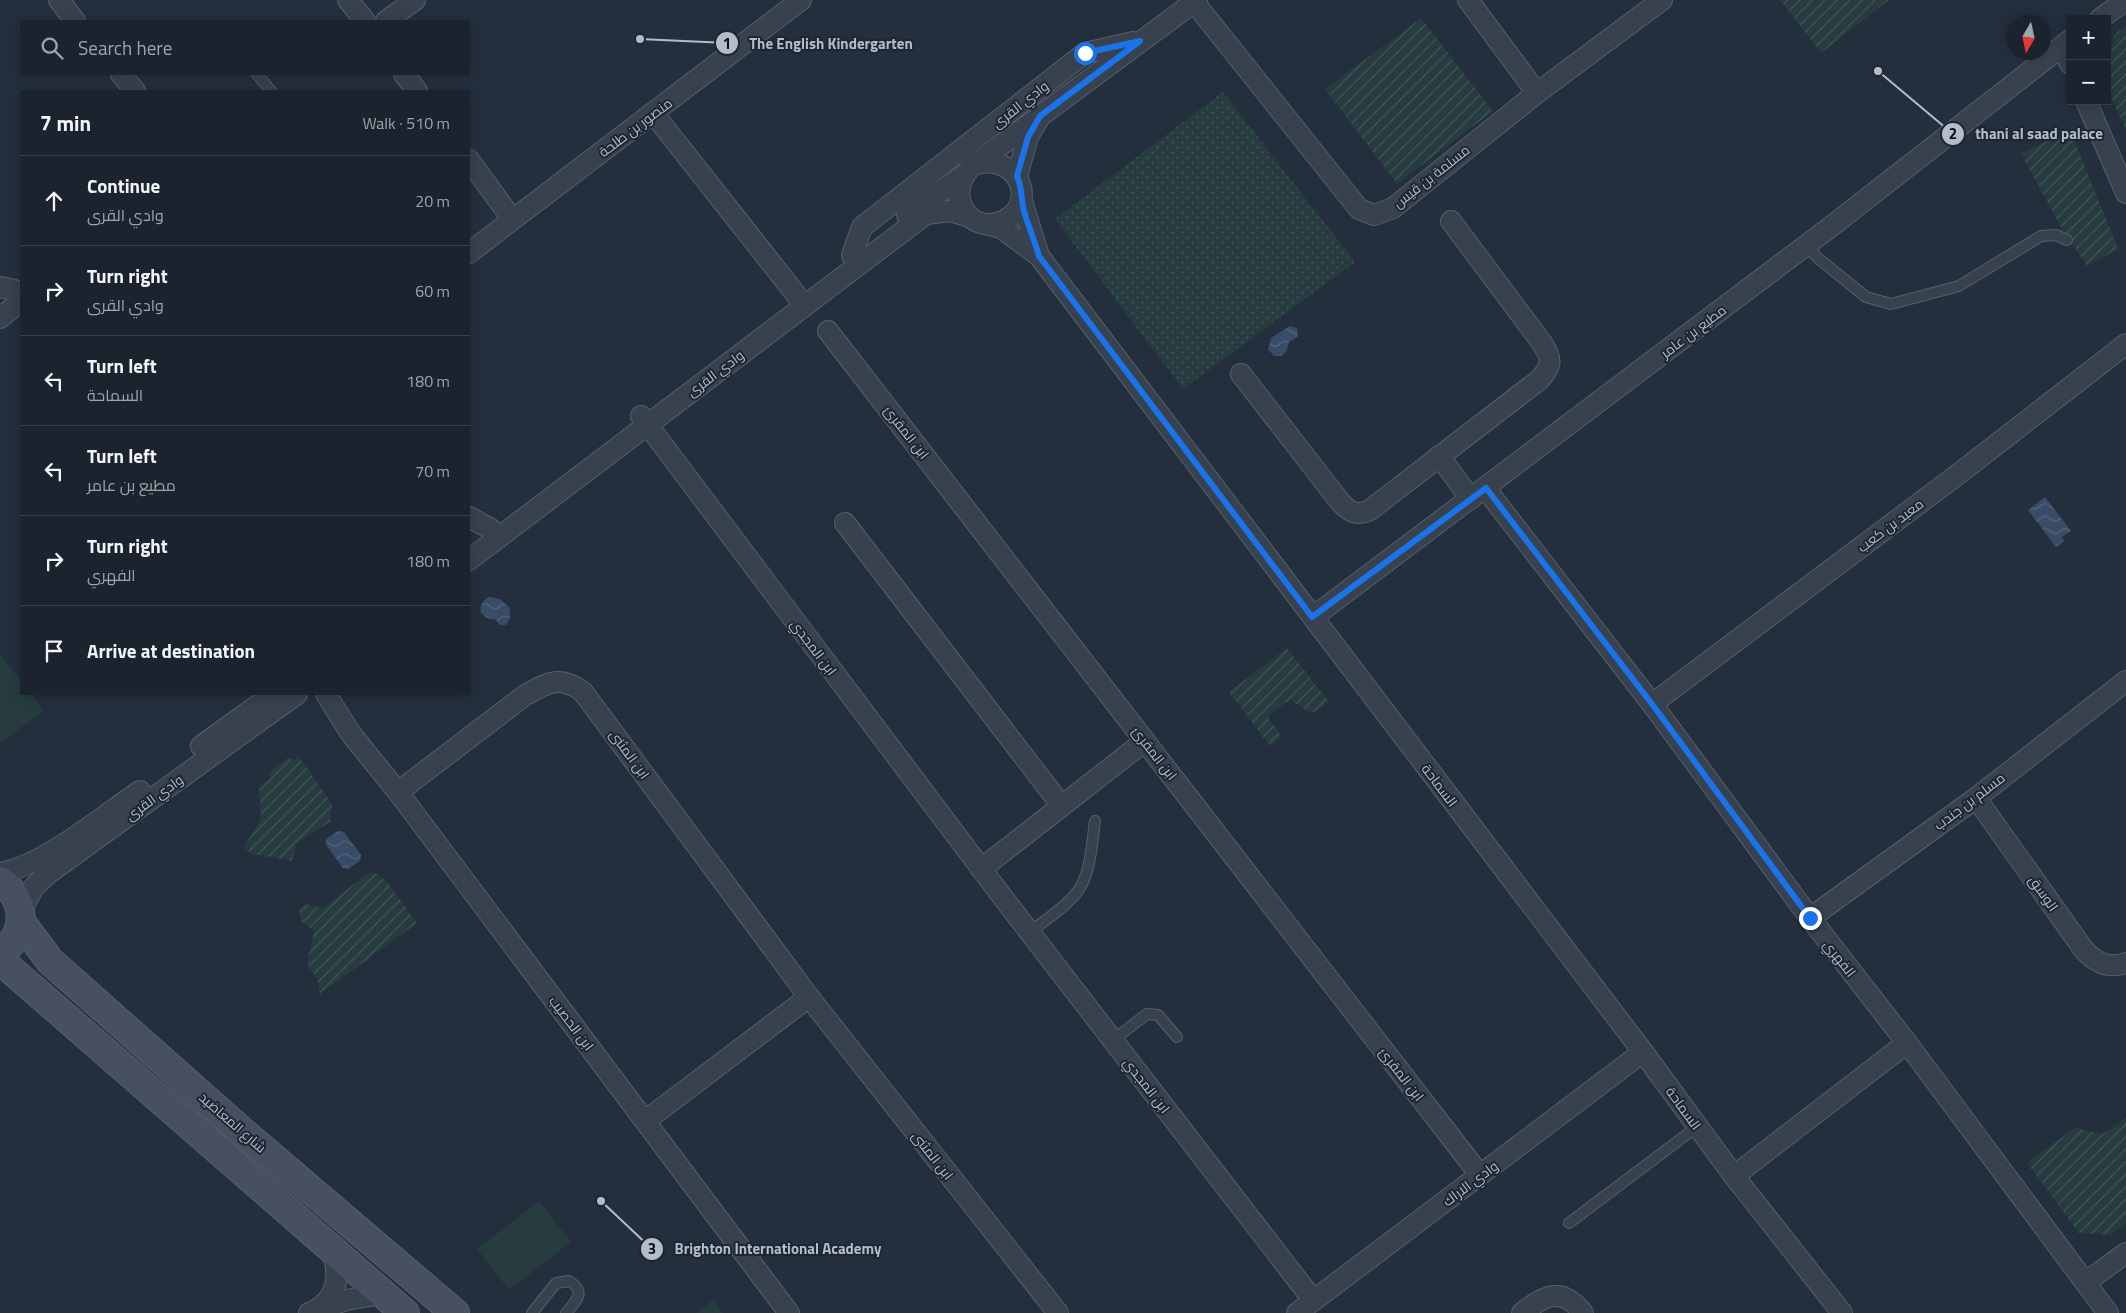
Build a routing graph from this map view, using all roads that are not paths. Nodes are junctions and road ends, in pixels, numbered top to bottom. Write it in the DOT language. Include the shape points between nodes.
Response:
graph roads {
  1 [pos="59,0"];
  2 [pos="348,0"];
  3 [pos="415,0"];
  4 [pos="801,0"];
  5 [pos="1468,0"];
  6 [pos="1486,0"];
  7 [pos="1662,0"];
  8 [pos="2126,0"];
  9 [pos="1196,1"];
  10 [pos="2105,15"];
  11 [pos="75,20"];
  12 [pos="364,20"];
  13 [pos="387,20"];
  14 [pos="1140,41"];
  15 [pos="2066,51"];
  16 [pos="111,75"];
  17 [pos="122,75"];
  18 [pos="259,75"];
  19 [pos="405,75"];
  20 [pos="1542,89"];
  21 [pos="121,90"];
  22 [pos="134,90"];
  23 [pos="270,90"];
  24 [pos="416,90"];
  25 [pos="2088,105"];
  26 [pos="653,113"];
  27 [pos="1040,116"];
  28 [pos="470,161"];
  29 [pos="971,169"];
  30 [pos="1017,176"];
  31 [pos="2126,192"];
  32 [pos="1021,198"];
  33 [pos="512,219"];
  34 [pos="978,220"];
  35 [pos="1450,220"];
  36 [pos="2067,240"];
  37 [pos="1805,245"];
  38 [pos="470,252"];
  39 [pos="852,255"];
  40 [pos="1039,256"];
  41 [pos="12,293"];
  42 [pos="798,297"];
  43 [pos="0,318"];
  44 [pos="828,331"];
  45 [pos="2126,344"];
  46 [pos="1241,374"];
  47 [pos="644,420"];
  48 [pos="1439,456"];
  49 [pos="1478,494"];
  50 [pos="470,519"];
  51 [pos="845,523"];
  52 [pos="494,533"];
  53 [pos="470,545"];
  54 [pos="470,559"];
  55 [pos="1312,617"];
  56 [pos="2126,680"];
  57 [pos="291,695"];
  58 [pos="327,695"];
  59 [pos="1652,704"];
  60 [pos="351,734"];
  61 [pos="1146,741"];
  62 [pos="398,792"];
  63 [pos="1976,798"];
  64 [pos="1061,805"];
  65 [pos="1095,822"];
  66 [pos="981,869"];
  67 [pos="0,873"];
  68 [pos="0,881"];
  69 [pos="21,916"];
  70 [pos="1810,918"];
  71 [pos="1030,932"];
  72 [pos="0,952"];
  73 [pos="0,960"];
  74 [pos="2126,963"];
  75 [pos="809,997"];
  76 [pos="1177,1037"];
  77 [pos="1113,1040"];
  78 [pos="1907,1044"];
  79 [pos="1643,1052"];
  80 [pos="645,1120"];
  81 [pos="1698,1126"];
  82 [pos="1480,1175"];
  83 [pos="1734,1176"];
  84 [pos="1569,1224"];
  85 [pos="332,1250"];
  86 [pos="2126,1253"];
  87 [pos="2086,1282"];
  88 [pos="382,1294"];
  89 [pos="1314,1300"];
  90 [pos="537,1311"];
  91 [pos="310,1312"];
  92 [pos="405,1313"];
  93 [pos="455,1313"];
  94 [pos="566,1313"];
  95 [pos="790,1313"];
  96 [pos="1058,1313"];
  97 [pos="1297,1313"];
  98 [pos="1522,1313"];
  99 [pos="1583,1313"];
  100 [pos="1842,1313"];
  101 [pos="2108,1313"];
  1 -- 11 [label="street"];
  2 -- 12 [label="street"];
  3 -- 13 [label="street"];
  4 -- 26 [label="street, منصور بن طلحة"];
  5 -- 20 [label="street"];
  6 -- 20 [label="street"];
  7 -- 20 [label="street, مسلمة بن قيس"];
  8 -- 10 [label="street"];
  9 -- 14 [label="street, وادي القرى"];
  9 -- 20 [label="street, مسلمة بن قيس" via="1360,210 1374,215 1394,208"];
  14 -- 27 [label="street, وادي القرى"];
  14 -- 39 [label="street, وادي القرى" via="1085,53 862,228"];
  15 -- 37 [label="street, مطيع بن عامر"];
  16 -- 21 [label="street"];
  17 -- 22 [label="street"];
  18 -- 23 [label="lane"];
  19 -- 24 [label="street"];
  25 -- 31 [label="street"];
  26 -- 33 [label="street, منصور بن طلحة"];
  26 -- 42 [label="street"];
  27 -- 29 [label="street, وادي القرى"];
  27 -- 30 [label="street, وادي القرى" via="1028,137"];
  28 -- 33 [label="street"];
  29 -- 30 [label="street" via="986,161 1003,164"];
  29 -- 34 [label="street" via="958,189 959,197 965,212"];
  29 -- 39 [label="street, وادي القرى"];
  30 -- 32 [label="street"];
  32 -- 34 [label="street" via="1008,218 993,224"];
  32 -- 40 [label="street, السماحة"];
  33 -- 38 [label="street, منصور بن طلحة"];
  34 -- 40 [label="street, السماحة" via="1001,228"];
  34 -- 47 [label="street, وادي القرى" via="950,211 926,214"];
  35 -- 48 [label="street" via="1542,343 1550,361 1548,370 1539,380"];
  36 -- 37 [label="lane" via="2056,235 2041,236 1959,286 1891,304 1866,297"];
  37 -- 49 [label="street, مطيع بن عامر"];
  39 -- 42 [label="street, وادي القرى"];
  40 -- 55 [label="street, السماحة"];
  41 -- 43 [label="street"];
  42 -- 47 [label="street, وادي القرى"];
  44 -- 61 [label="street, ابن المقرئ"];
  45 -- 59 [label="street, معبد بن كعب"];
  46 -- 48 [label="street" via="1350,512 1362,514 1370,510"];
  47 -- 52 [label="street, وادي القرى"];
  47 -- 66 [label="street, ابن المجدي"];
  48 -- 49 [label="street, الفهري"];
  49 -- 55 [label="street, مطيع بن عامر"];
  49 -- 59 [label="street, الفهري"];
  50 -- 52 [label="street"];
  51 -- 64 [label="street"];
  52 -- 53 [label="street, وادي القرى"];
  52 -- 54 [label="street, وادي القرى"];
  55 -- 79 [label="street, السماحة"];
  56 -- 63 [label="street, مسلم بن جندب"];
  57 -- 60 [label="street, ابن الحصيب" via="313,697"];
  57 -- 67 [label="street, وادي القرى" via="145,787 62,844 17,869"];
  57 -- 69 [label="street, وادي القرى" via="49,873 34,887"];
  58 -- 60 [label="street, ابن الحصيب"];
  59 -- 70 [label="street, الفهري"];
  60 -- 62 [label="street, ابن الحصيب"];
  61 -- 64 [label="street"];
  61 -- 82 [label="street, ابن المقرئ"];
  62 -- 75 [label="street, ابن المثنى" via="524,696 550,682 572,684 589,699"];
  62 -- 80 [label="street, ابن الحصيب"];
  63 -- 70 [label="street, مسلم بن جندب"];
  63 -- 74 [label="street, الوسق" via="2084,950 2100,963 2112,966"];
  64 -- 66 [label="street"];
  65 -- 71 [label="lane" via="1085,877 1080,887"];
  66 -- 71 [label="street, ابن المجدي"];
  68 -- 69 [label="street, شارع المعاضيد" via="14,893"];
  69 -- 72 [label="street" via="16,936"];
  69 -- 93 [label="street, شارع المعاضيد" via="33,939 57,967 244,1133"];
  70 -- 78 [label="street, الفهري"];
  71 -- 77 [label="street, ابن المجدي"];
  73 -- 85 [label="street"];
  75 -- 80 [label="street"];
  75 -- 96 [label="street, ابن المثنى"];
  76 -- 77 [label="lane" via="1158,1015 1147,1014"];
  77 -- 89 [label="street, ابن المجدي"];
  78 -- 83 [label="street"];
  78 -- 87 [label="street, الفهري"];
  79 -- 81 [label="street, السماحة"];
  79 -- 82 [label="street, وادي الاراك"];
  80 -- 95 [label="street, ابن الحصيب"];
  81 -- 83 [label="street, السماحة"];
  81 -- 84 [label="lane"];
  82 -- 89 [label="street, وادي الاراك"];
  83 -- 100 [label="street, السماحة"];
  85 -- 88 [label="street"];
  85 -- 91 [label="street" via="338,1269 337,1281 325,1302"];
  86 -- 87 [label="street"];
  87 -- 101 [label="street, الفهري"];
  88 -- 91 [label="street" via="354,1298"];
  88 -- 92 [label="street"];
  89 -- 97 [label="street, وادي الاراك"];
  90 -- 94 [label="lane" via="556,1283 569,1281 579,1292"];
  98 -- 99 [label="street" via="1543,1298 1554,1295 1565,1297"];
}
